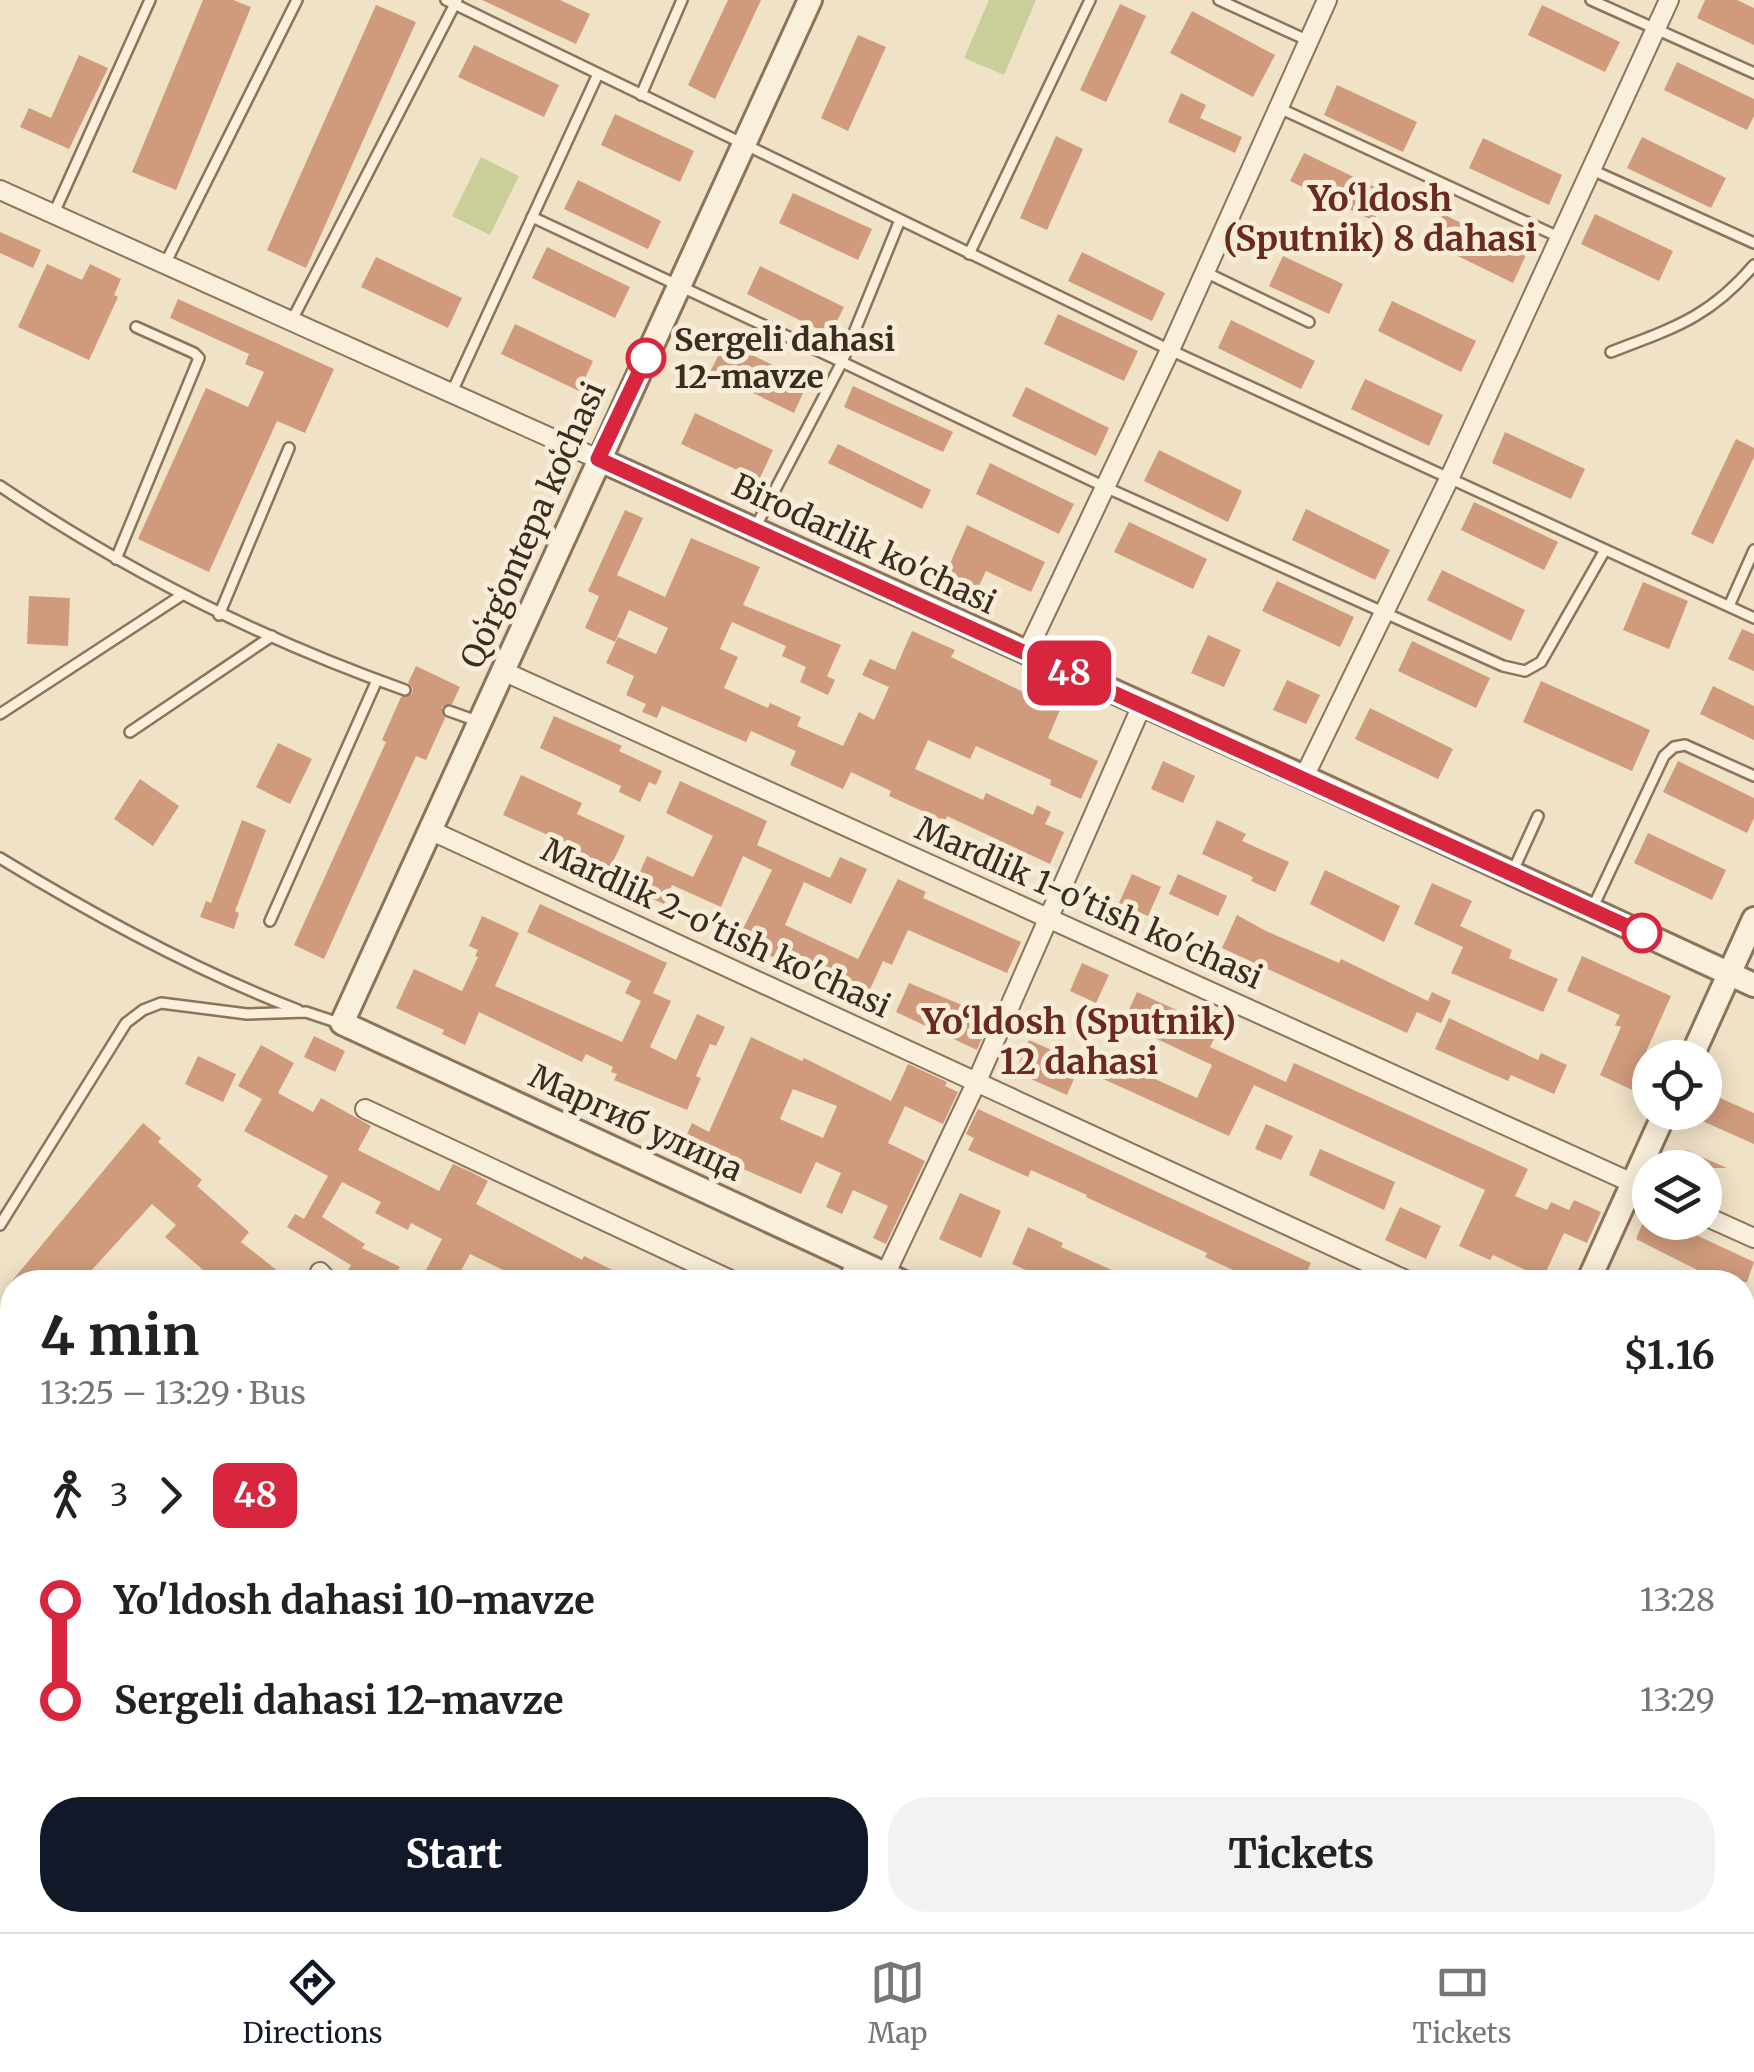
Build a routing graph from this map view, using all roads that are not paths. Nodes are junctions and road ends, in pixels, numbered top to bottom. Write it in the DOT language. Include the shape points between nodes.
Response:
graph roads {
  1 [pos="150,0"];
  2 [pos="297,0"];
  3 [pos="682,0"];
  4 [pos="810,0"];
  5 [pos="1090,0"];
  6 [pos="1219,0"];
  7 [pos="1327,0"];
  8 [pos="1591,0"];
  9 [pos="1669,0"];
  10 [pos="453,1"];
  11 [pos="1656,28"];
  12 [pos="1309,41"];
  13 [pos="1754,73"];
  14 [pos="598,74"];
  15 [pos="641,95"];
  16 [pos="1279,108"];
  17 [pos="745,146"];
  18 [pos="1592,170"];
  19 [pos="0,190"];
  20 [pos="54,213"];
  21 [pos="532,217"];
  22 [pos="900,220"];
  23 [pos="1560,238"];
  24 [pos="1754,243"];
  25 [pos="969,254"];
  26 [pos="1754,265"];
  27 [pos="164,266"];
  28 [pos="1206,272"];
  29 [pos="679,286"];
  30 [pos="292,322"];
  31 [pos="1309,322"];
  32 [pos="136,327"];
  33 [pos="1170,350"];
  34 [pos="1610,352"];
  35 [pos="842,362"];
  36 [pos="452,394"];
  37 [pos="288,448"];
  38 [pos="598,459"];
  39 [pos="1449,479"];
  40 [pos="0,486"];
  41 [pos="1106,487"];
  42 [pos="754,530"];
  43 [pos="1606,550"];
  44 [pos="1754,550"];
  45 [pos="116,559"];
  46 [pos="182,595"];
  47 [pos="1729,606"];
  48 [pos="219,615"];
  49 [pos="1754,618"];
  50 [pos="272,636"];
  51 [pos="1026,654"];
  52 [pos="503,671"];
  53 [pos="378,680"];
  54 [pos="405,690"];
  55 [pos="1142,705"];
  56 [pos="449,711"];
  57 [pos="0,714"];
  58 [pos="479,722"];
  59 [pos="130,732"];
  60 [pos="1754,776"];
  61 [pos="1304,777"];
  62 [pos="1538,816"];
  63 [pos="432,831"];
  64 [pos="0,858"];
  65 [pos="1512,873"];
  66 [pos="1592,910"];
  67 [pos="1050,918"];
  68 [pos="1754,919"];
  69 [pos="270,921"];
  70 [pos="1729,974"];
  71 [pos="1754,985"];
  72 [pos="306,1012"];
  73 [pos="342,1023"];
  74 [pos="1698,1040"];
  75 [pos="977,1081"];
  76 [pos="365,1109"];
  77 [pos="1632,1183"];
  78 [pos="1632,1203"];
  79 [pos="1722,1224"];
  80 [pos="0,1225"];
  81 [pos="1754,1238"];
  82 [pos="709,1270"];
  83 [pos="848,1270"];
  84 [pos="897,1270"];
  85 [pos="1384,1270"];
  86 [pos="1595,1270"];
  1 -- 20 [label="lane"];
  2 -- 27 [label="lane"];
  3 -- 15 [label="lane"];
  4 -- 17 [label="street, Qoʻrgʻontepa koʻchasi"];
  5 -- 25 [label="lane"];
  6 -- 12 [label="lane"];
  7 -- 12 [label="street"];
  8 -- 11 [label="lane"];
  9 -- 11 [label="street"];
  10 -- 14 [label="lane"];
  10 -- 30 [label="lane"];
  11 -- 13 [label="lane"];
  11 -- 18 [label="street"];
  12 -- 16 [label="street"];
  14 -- 15 [label="lane"];
  14 -- 21 [label="lane"];
  15 -- 17 [label="lane"];
  16 -- 23 [label="lane"];
  16 -- 28 [label="street"];
  17 -- 22 [label="lane"];
  17 -- 29 [label="street, Qoʻrgʻontepa koʻchasi"];
  18 -- 23 [label="street"];
  18 -- 24 [label="lane"];
  19 -- 20 [label="street, Birodarlik ko'chasi"];
  20 -- 27 [label="street, Birodarlik ko'chasi"];
  21 -- 29 [label="lane"];
  21 -- 36 [label="lane"];
  22 -- 25 [label="lane"];
  22 -- 35 [label="lane"];
  23 -- 39 [label="street"];
  25 -- 33 [label="lane"];
  26 -- 34 [label="lane" via="1728,295 1684,324"];
  27 -- 30 [label="street, Birodarlik ko'chasi"];
  28 -- 31 [label="lane"];
  28 -- 33 [label="street"];
  29 -- 35 [label="lane"];
  29 -- 38 [label="street, Qoʻrgʻontepa koʻchasi"];
  30 -- 36 [label="street, Birodarlik ko'chasi"];
  32 -- 45 [label="lane" via="199,358"];
  33 -- 39 [label="lane"];
  33 -- 41 [label="street"];
  35 -- 41 [label="lane"];
  35 -- 42 [label="lane"];
  36 -- 38 [label="street, Birodarlik ko'chasi"];
  37 -- 48 [label="lane"];
  38 -- 42 [label="street, Birodarlik ko'chasi"];
  38 -- 52 [label="street, Qoʻrgʻontepa koʻchasi"];
  39 -- 43 [label="lane"];
  39 -- 61 [label="street"];
  40 -- 45 [label="lane"];
  41 -- 43 [label="lane" via="1525,671 1541,662"];
  41 -- 51 [label="street"];
  42 -- 51 [label="street, Birodarlik ko'chasi"];
  43 -- 47 [label="lane"];
  44 -- 47 [label="lane"];
  45 -- 46 [label="lane"];
  46 -- 48 [label="lane"];
  46 -- 57 [label="lane"];
  47 -- 49 [label="lane"];
  48 -- 50 [label="lane"];
  50 -- 53 [label="lane"];
  50 -- 59 [label="lane"];
  51 -- 55 [label="street, Birodarlik ko'chasi"];
  52 -- 58 [label="street, Qoʻrgʻontepa koʻchasi"];
  52 -- 67 [label="street, Mardlik 1-o'tish ko'chasi"];
  53 -- 54 [label="lane"];
  53 -- 69 [label="lane"];
  55 -- 61 [label="street, Birodarlik ko'chasi"];
  55 -- 67 [label="street"];
  56 -- 58 [label="lane"];
  58 -- 63 [label="street, Qoʻrgʻontepa koʻchasi"];
  60 -- 66 [label="lane" via="1685,745 1674,747"];
  61 -- 65 [label="street, Birodarlik ko'chasi"];
  62 -- 65 [label="lane"];
  63 -- 73 [label="street, Qoʻrgʻontepa koʻchasi"];
  63 -- 75 [label="street, Mardlik 2-o'tish ko'chasi"];
  64 -- 72 [label="lane" via="232,984"];
  65 -- 66 [label="street, Birodarlik ko'chasi"];
  66 -- 70 [label="street, Birodarlik ko'chasi"];
  67 -- 75 [label="street"];
  67 -- 77 [label="street, Mardlik 1-o'tish ko'chasi"];
  68 -- 70 [label="street"];
  70 -- 71 [label="street, Birodarlik ko'chasi"];
  70 -- 74 [label="street"];
  72 -- 73 [label="lane"];
  72 -- 80 [label="lane" via="247,1014 161,1003 143,1010 126,1022"];
  73 -- 83 [label="street, Маргиб улица"];
  75 -- 84 [label="street"];
  75 -- 85 [label="street, Mardlik 2-o'tish ko'chasi"];
  76 -- 82 [label="street"];
  78 -- 86 [label="street"];
  79 -- 81 [label="street"];
}
